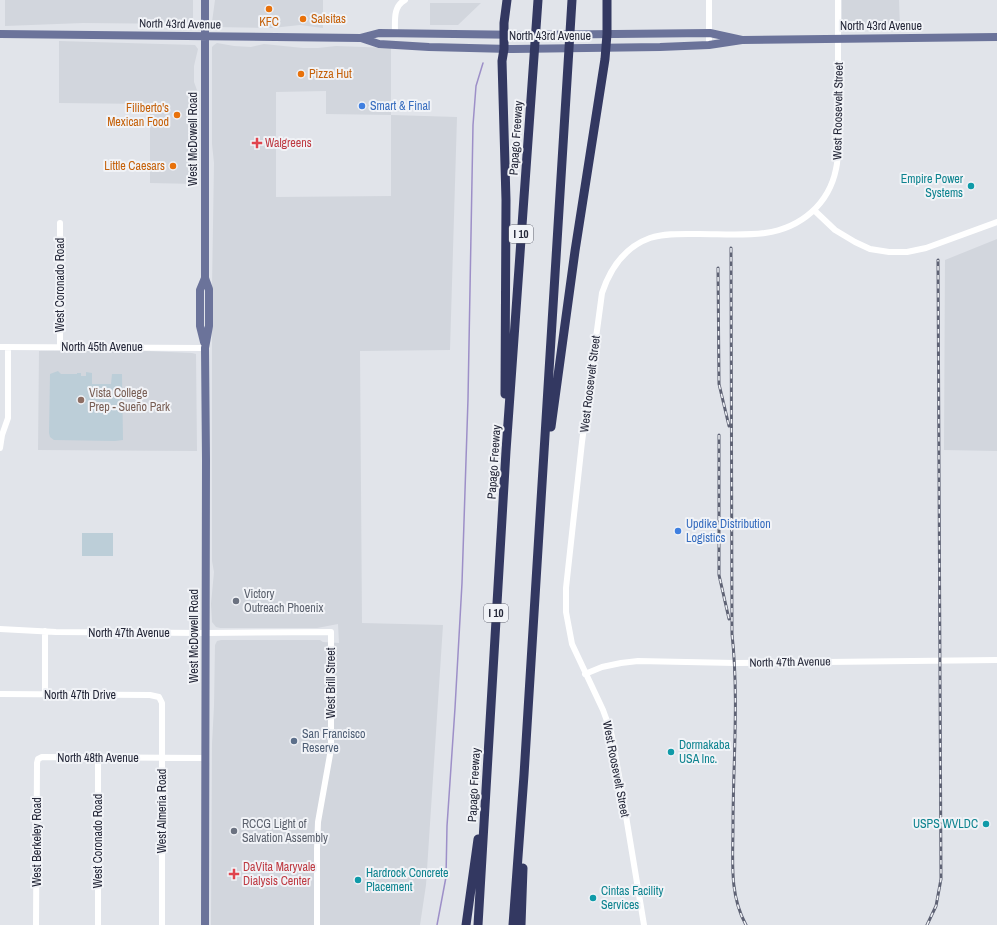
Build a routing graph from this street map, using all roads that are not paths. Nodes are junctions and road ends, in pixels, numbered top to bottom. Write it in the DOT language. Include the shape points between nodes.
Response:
graph roads {
  1 [pos="205,0"];
  2 [pos="405,0"];
  3 [pos="507,0"];
  4 [pos="538,0"];
  5 [pos="572,0"];
  6 [pos="607,0"];
  7 [pos="710,0"];
  8 [pos="838,0"];
  9 [pos="379,33"];
  10 [pos="396,33"];
  11 [pos="710,33"];
  12 [pos="0,34"];
  13 [pos="607,34"];
  14 [pos="509,35"];
  15 [pos="205,36"];
  16 [pos="997,37"];
  17 [pos="360,38"];
  18 [pos="838,38"];
  19 [pos="742,40"];
  20 [pos="379,44"];
  21 [pos="708,46"];
  22 [pos="606,48"];
  23 [pos="509,49"];
  24 [pos="815,211"];
  25 [pos="997,222"];
  26 [pos="60,223"];
  27 [pos="0,347"];
  28 [pos="8,347"];
  29 [pos="60,347"];
  30 [pos="205,348"];
  31 [pos="0,448"];
  32 [pos="506,451"];
  33 [pos="542,480"];
  34 [pos="0,630"];
  35 [pos="44,631"];
  36 [pos="331,632"];
  37 [pos="206,633"];
  38 [pos="997,660"];
  39 [pos="585,674"];
  40 [pos="0,694"];
  41 [pos="44,694"];
  42 [pos="160,697"];
  43 [pos="98,758"];
  44 [pos="162,758"];
  45 [pos="206,758"];
  46 [pos="38,759"];
  47 [pos="486,774"];
  48 [pos="524,776"];
  49 [pos="36,925"];
  50 [pos="98,925"];
  51 [pos="162,925"];
  52 [pos="206,925"];
  53 [pos="317,925"];
  54 [pos="466,925"];
  55 [pos="478,925"];
  56 [pos="513,925"];
  57 [pos="521,925"];
  58 [pos="644,925"];
  1 -- 15 [label="main road, West McDowell Road"];
  2 -- 10 [label="street" via="396,9"];
  3 -- 14 [label="highway" via="504,23"];
  4 -- 32 [label="highway, Papago Freeway / I 10"];
  5 -- 33 [label="highway"];
  6 -- 13 [label="highway"];
  7 -- 11 [label="street"];
  8 -- 18 [label="street, West Roosevelt Street"];
  9 -- 10 [label="main road, North 43rd Avenue"];
  9 -- 17 [label="main road, North 43rd Avenue"];
  9 -- 20 [label="main road"];
  10 -- 14 [label="main road, North 43rd Avenue"];
  10 -- 20 [label="main road"];
  11 -- 13 [label="main road, North 43rd Avenue"];
  11 -- 19 [label="main road, North 43rd Avenue"];
  11 -- 21 [label="street"];
  12 -- 15 [label="main road, North 43rd Avenue"];
  13 -- 14 [label="main road, North 43rd Avenue"];
  13 -- 22 [label="highway"];
  14 -- 23 [label="highway"];
  15 -- 17 [label="main road, North 43rd Avenue"];
  15 -- 30 [label="main road, West McDowell Road" via="206,278 200,290 200,326"];
  16 -- 18 [label="main road, North 43rd Avenue"];
  17 -- 20 [label="main road, North 43rd Avenue"];
  18 -- 19 [label="main road, North 43rd Avenue"];
  18 -- 24 [label="street, West Roosevelt Street" via="837,167 829,191"];
  19 -- 21 [label="main road, North 43rd Avenue"];
  20 -- 23 [label="main road, North 43rd Avenue"];
  21 -- 22 [label="main road, North 43rd Avenue"];
  22 -- 23 [label="main road, North 43rd Avenue"];
  22 -- 33 [label="highway"];
  23 -- 32 [label="highway" via="502,61 506,200"];
  24 -- 25 [label="street" via="835,230 855,242 870,249 889,252 926,248"];
  24 -- 39 [label="street, West Roosevelt Street" via="791,226 764,234 678,234 650,238 621,257 606,282 598,314 566,588 569,634"];
  26 -- 29 [label="street, West Coronado Road"];
  27 -- 28 [label="street, North 45th Avenue"];
  28 -- 29 [label="street, North 45th Avenue"];
  28 -- 31 [label="street" via="8,418"];
  29 -- 30 [label="street, North 45th Avenue"];
  30 -- 37 [label="main road, West McDowell Road"];
  32 -- 47 [label="highway, Papago Freeway / I 10"];
  33 -- 48 [label="highway"];
  34 -- 35 [label="street, North 47th Avenue"];
  35 -- 37 [label="street, North 47th Avenue"];
  35 -- 41 [label="street"];
  36 -- 37 [label="street, North 47th Avenue"];
  36 -- 53 [label="street, West Brill Street" via="331,749 318,822"];
  37 -- 45 [label="main road, West McDowell Road"];
  38 -- 39 [label="street, North 47th Avenue" via="744,663 638,661 602,667"];
  39 -- 58 [label="street, West Roosevelt Street" via="611,732"];
  40 -- 41 [label="street, North 47th Drive"];
  41 -- 42 [label="street, North 47th Drive"];
  42 -- 44 [label="street, West Almeria Road"];
  43 -- 44 [label="street, North 48th Avenue"];
  43 -- 46 [label="street, North 48th Avenue"];
  43 -- 50 [label="street, West Coronado Road"];
  44 -- 45 [label="street, North 48th Avenue"];
  44 -- 51 [label="street, West Almeria Road"];
  45 -- 52 [label="main road, West McDowell Road"];
  46 -- 49 [label="street, West Berkeley Road"];
  47 -- 54 [label="highway"];
  47 -- 55 [label="highway, Papago Freeway / I 10"];
  48 -- 56 [label="highway"];
  48 -- 57 [label="highway"];
}
